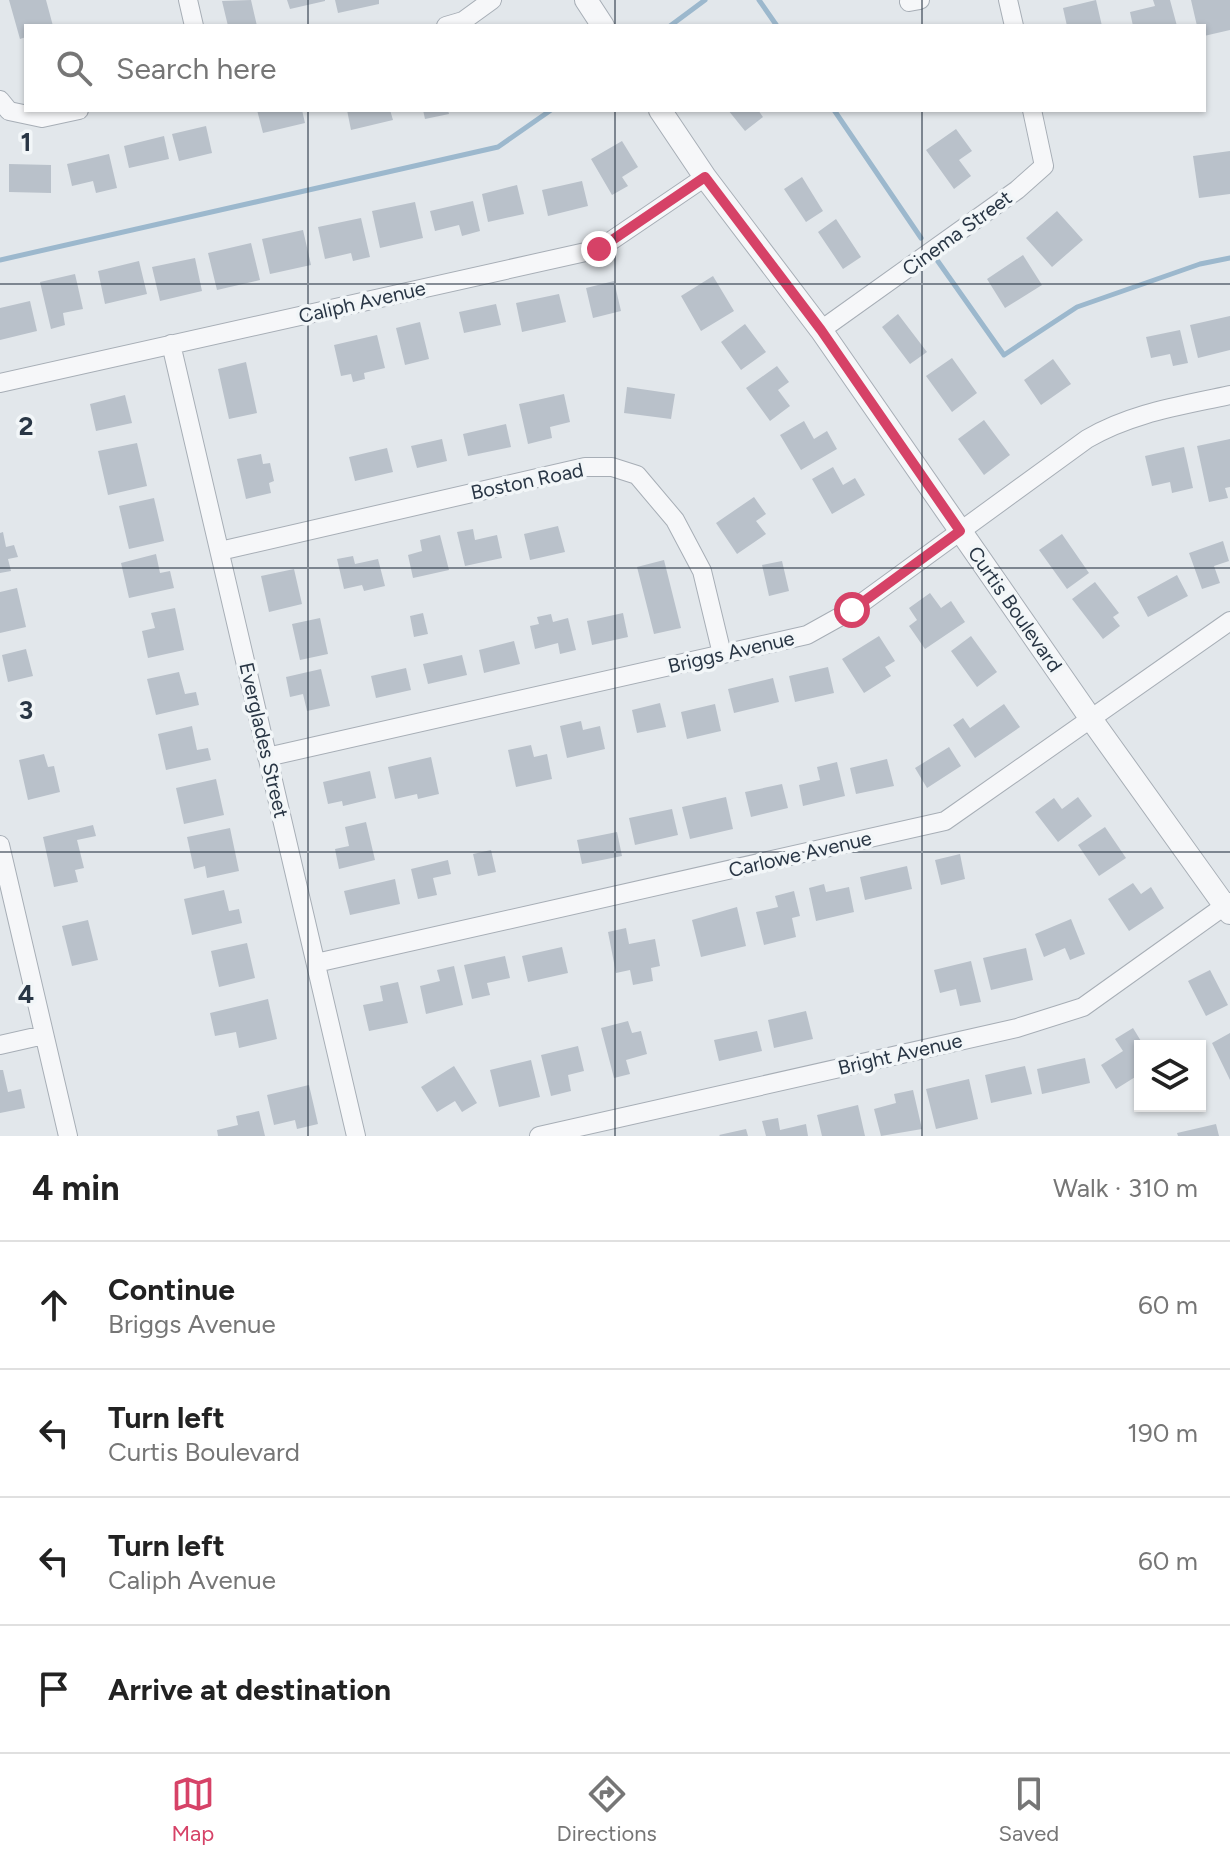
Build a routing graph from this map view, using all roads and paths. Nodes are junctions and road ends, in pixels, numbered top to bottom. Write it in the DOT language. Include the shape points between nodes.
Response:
graph roads {
  1 [pos="188,0"];
  2 [pos="492,0"];
  3 [pos="586,0"];
  4 [pos="1008,0"];
  5 [pos="194,24"];
  6 [pos="453,24"];
  7 [pos="602,24"];
  8 [pos="1014,24"];
  9 [pos="4,105"];
  10 [pos="24,112"];
  11 [pos="24,112"];
  12 [pos="70,112"];
  13 [pos="661,112"];
  14 [pos="1032,112"];
  15 [pos="705,177"];
  16 [pos="821,330"];
  17 [pos="171,344"];
  18 [pos="0,383"];
  19 [pos="1230,395"];
  20 [pos="960,531"];
  21 [pos="220,551"];
  22 [pos="1230,621"];
  23 [pos="722,654"];
  24 [pos="1091,719"];
  25 [pos="267,757"];
  26 [pos="0,845"];
  27 [pos="1229,907"];
  28 [pos="316,963"];
  29 [pos="44,1035"];
  30 [pos="0,1045"];
  31 [pos="68,1136"];
  32 [pos="356,1136"];
  33 [pos="539,1136"];
  1 -- 5 [label="street"];
  2 -- 6 [label="street"];
  3 -- 7 [label="street"];
  4 -- 8 [label="street"];
  9 -- 11 [label="street"];
  10 -- 12 [label="street" via="42,118"];
  13 -- 15 [label="street, Curtis Boulevard"];
  14 -- 16 [label="street, Cinema Street" via="1044,166"];
  15 -- 16 [label="street, Curtis Boulevard"];
  15 -- 17 [label="street, Caliph Avenue" via="599,249"];
  16 -- 20 [label="street, Curtis Boulevard"];
  17 -- 18 [label="street, Caliph Avenue"];
  17 -- 21 [label="street, Everglades Street"];
  19 -- 20 [label="street, Briggs Avenue" via="1110,425"];
  20 -- 23 [label="street, Briggs Avenue" via="852,610 807,635"];
  20 -- 24 [label="street, Curtis Boulevard"];
  21 -- 23 [label="street, Boston Road" via="585,467 612,467 637,475 675,520 702,571"];
  21 -- 25 [label="street, Everglades Street"];
  22 -- 24 [label="street, Carlowe Avenue"];
  23 -- 25 [label="street, Briggs Avenue"];
  24 -- 27 [label="street, Curtis Boulevard"];
  24 -- 28 [label="street, Carlowe Avenue" via="945,821"];
  25 -- 28 [label="street, Everglades Street"];
  26 -- 29 [label="street"];
  27 -- 33 [label="street, Bright Avenue" via="1083,1007 1017,1028"];
  28 -- 32 [label="street, Everglades Street"];
  29 -- 30 [label="street"];
  29 -- 31 [label="street"];
}
